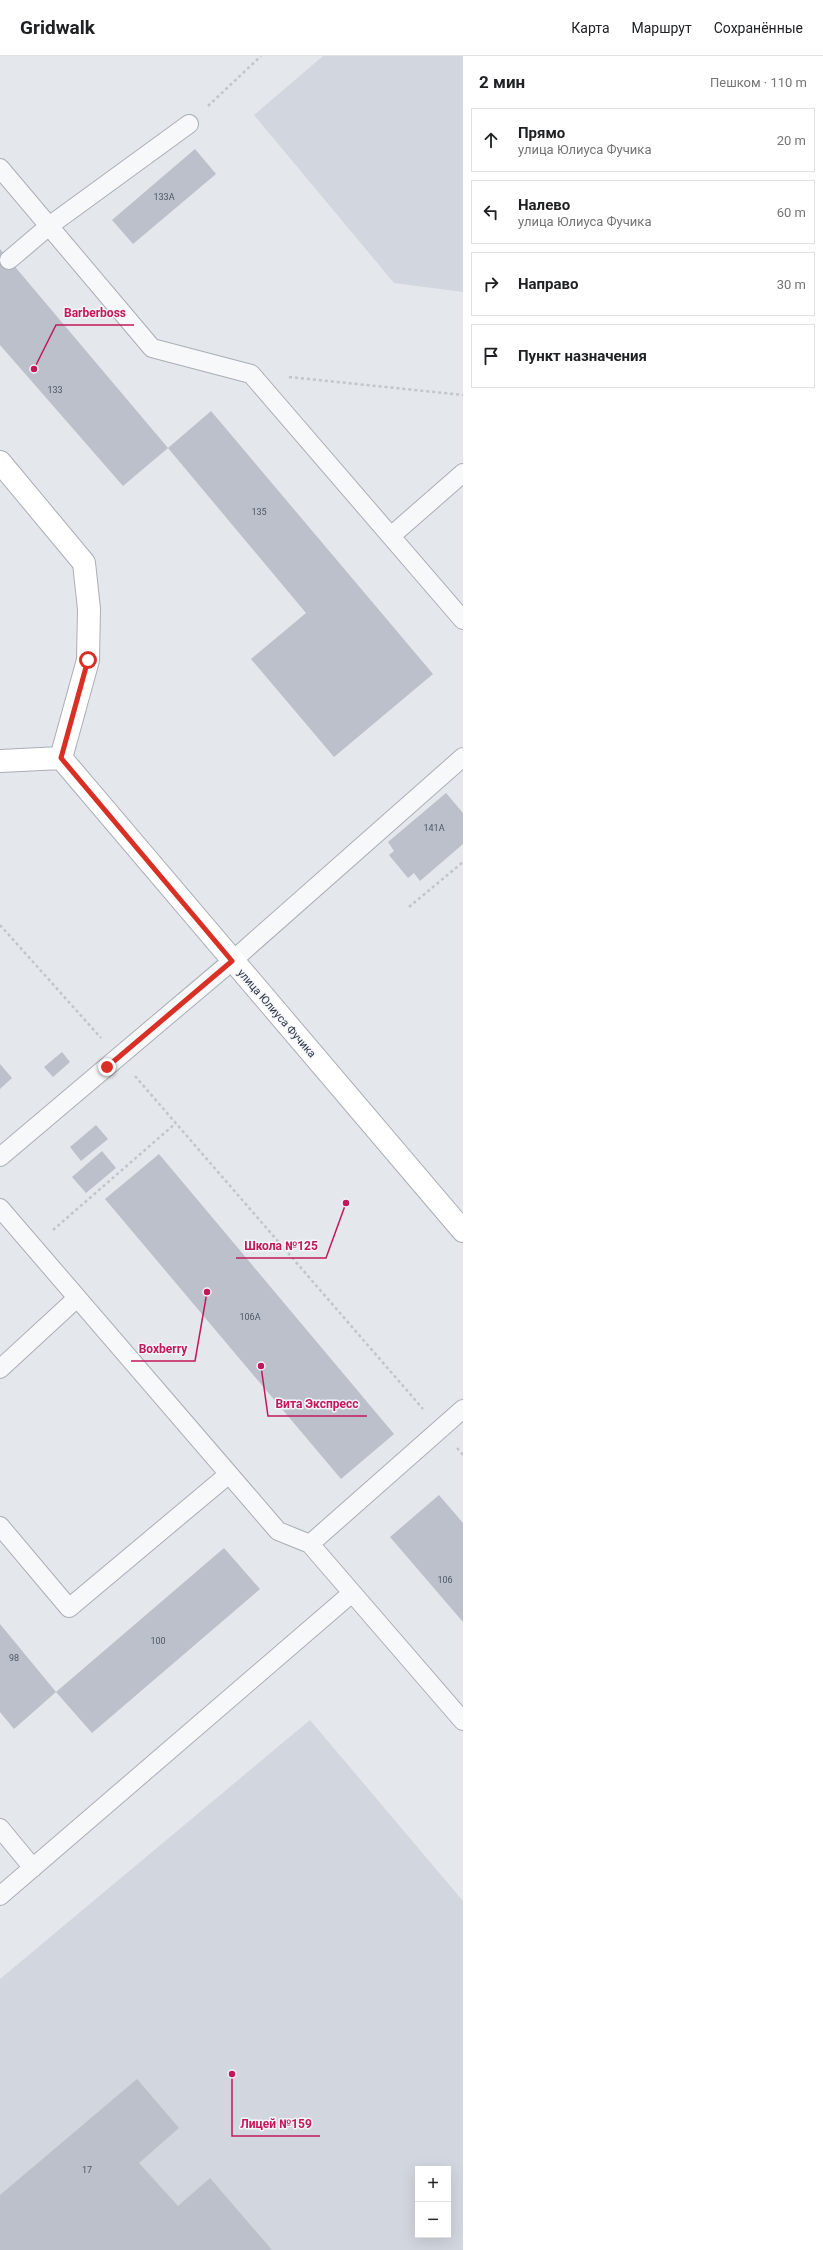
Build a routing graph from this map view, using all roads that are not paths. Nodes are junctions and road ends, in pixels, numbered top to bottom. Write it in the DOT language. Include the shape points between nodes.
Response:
graph roads {
  1 [pos="188,124"];
  2 [pos="0,168"];
  3 [pos="49,226"];
  4 [pos="9,260"];
  5 [pos="0,462"];
  6 [pos="463,473"];
  7 [pos="391,536"];
  8 [pos="463,620"];
  9 [pos="463,757"];
  10 [pos="61,758"];
  11 [pos="0,760"];
  12 [pos="232,961"];
  13 [pos="0,1157"];
  14 [pos="0,1208"];
  15 [pos="463,1231"];
  16 [pos="77,1298"];
  17 [pos="0,1369"];
  18 [pos="463,1409"];
  19 [pos="229,1474"];
  20 [pos="0,1526"];
  21 [pos="310,1544"];
  22 [pos="352,1593"];
  23 [pos="463,1721"];
  24 [pos="0,1828"];
  25 [pos="34,1868"];
  26 [pos="0,1896"];
  1 -- 3 [label="lane"];
  2 -- 3 [label="lane"];
  3 -- 4 [label="lane"];
  3 -- 7 [label="lane" via="152,348 251,374"];
  5 -- 10 [label="main road" via="84,563 89,610 88,660"];
  6 -- 7 [label="lane"];
  7 -- 8 [label="lane"];
  9 -- 12 [label="lane"];
  10 -- 11 [label="main road"];
  10 -- 12 [label="main road, улица Юлиуса Фучика"];
  12 -- 13 [label="lane"];
  12 -- 15 [label="main road, улица Юлиуса Фучика"];
  14 -- 16 [label="lane"];
  16 -- 17 [label="lane"];
  16 -- 19 [label="lane"];
  18 -- 21 [label="lane"];
  19 -- 20 [label="lane" via="69,1608"];
  19 -- 21 [label="lane" via="278,1531"];
  21 -- 22 [label="lane"];
  22 -- 23 [label="lane"];
  22 -- 25 [label="lane"];
  24 -- 25 [label="lane"];
  25 -- 26 [label="lane"];
}
